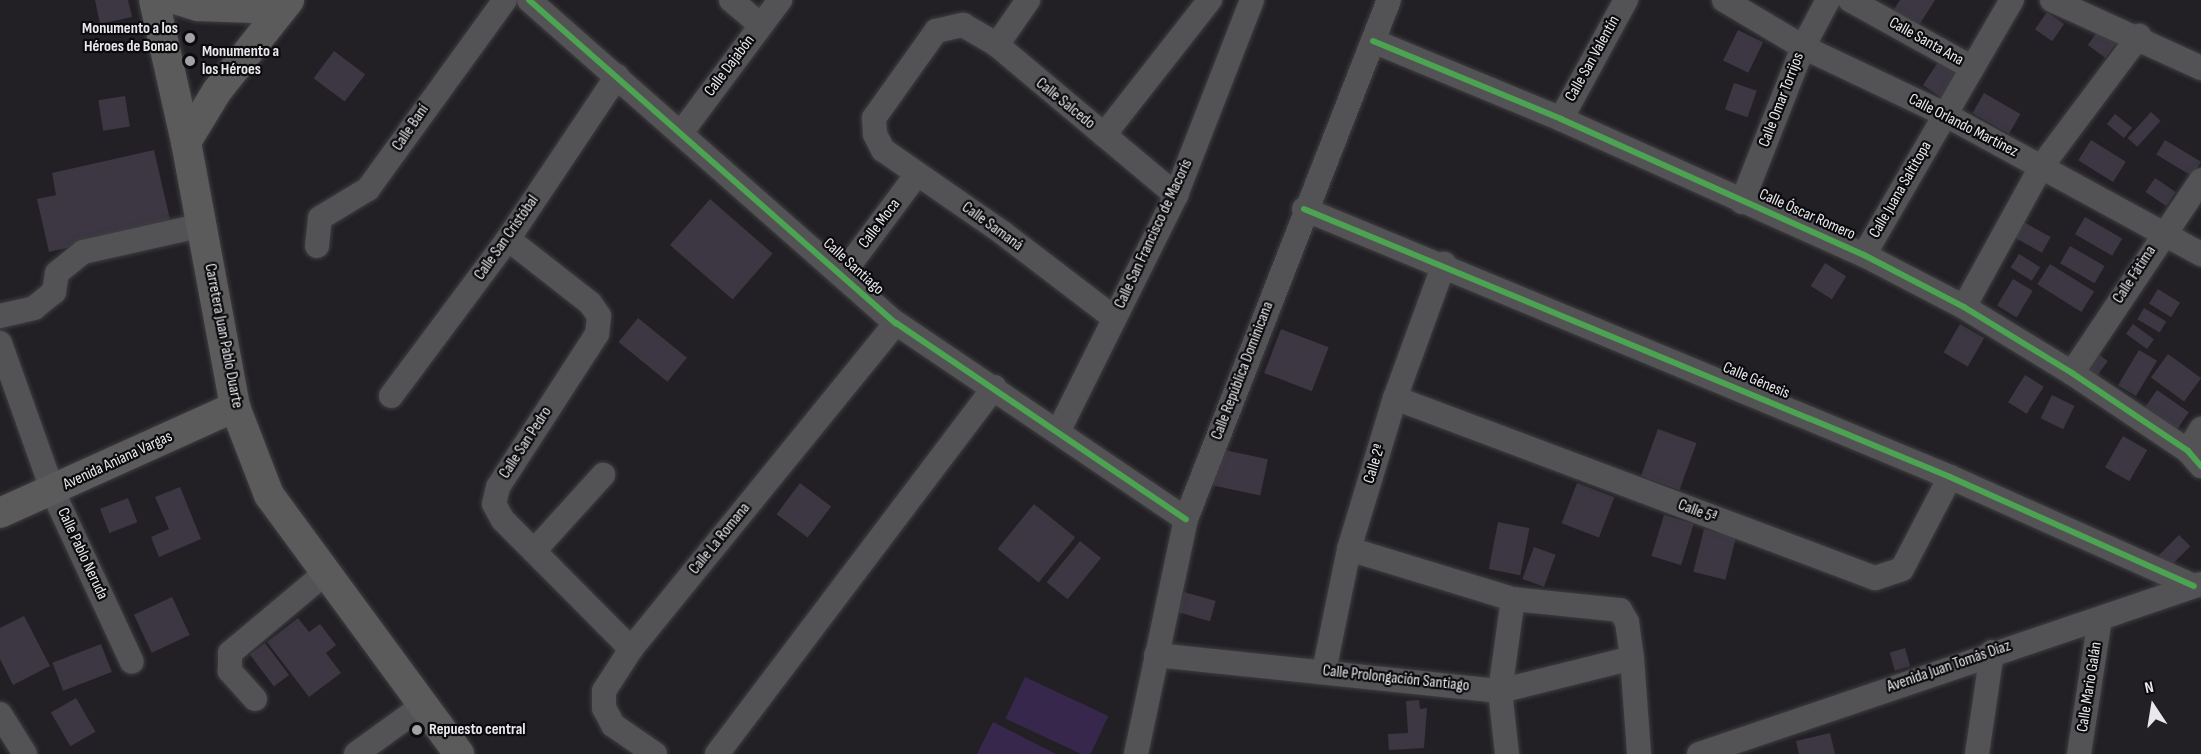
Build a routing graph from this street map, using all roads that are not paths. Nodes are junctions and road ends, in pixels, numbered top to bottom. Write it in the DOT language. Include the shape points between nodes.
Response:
graph roads {
  1 [pos="154,0"];
  2 [pos="178,0"];
  3 [pos="504,0"];
  4 [pos="529,0"];
  5 [pos="731,0"];
  6 [pos="780,0"];
  7 [pos="1028,0"];
  8 [pos="1210,0"];
  9 [pos="1252,0"];
  10 [pos="1389,0"];
  11 [pos="1626,0"];
  12 [pos="1724,0"];
  13 [pos="1828,0"];
  14 [pos="1850,0"];
  15 [pos="2012,0"];
  16 [pos="2052,0"];
  17 [pos="286,4"];
  18 [pos="761,25"];
  19 [pos="2139,36"];
  20 [pos="1373,41"];
  21 [pos="997,45"];
  22 [pos="1803,46"];
  23 [pos="1971,67"];
  24 [pos="2201,68"];
  25 [pos="617,76"];
  26 [pos="1944,114"];
  27 [pos="1561,118"];
  28 [pos="681,133"];
  29 [pos="874,134"];
  30 [pos="1104,135"];
  31 [pos="186,142"];
  32 [pos="2041,167"];
  33 [pos="917,174"];
  34 [pos="2201,180"];
  35 [pos="1176,195"];
  36 [pos="1742,202"];
  37 [pos="1304,209"];
  38 [pos="203,225"];
  39 [pos="2163,231"];
  40 [pos="508,239"];
  41 [pos="317,246"];
  42 [pos="2201,254"];
  43 [pos="1864,255"];
  44 [pos="1444,264"];
  45 [pos="842,275"];
  46 [pos="1964,307"];
  47 [pos="0,316"];
  48 [pos="1114,318"];
  49 [pos="896,322"];
  50 [pos="0,343"];
  51 [pos="2072,373"];
  52 [pos="995,387"];
  53 [pos="391,396"];
  54 [pos="1395,398"];
  55 [pos="235,407"];
  56 [pos="2201,429"];
  57 [pos="1059,430"];
  58 [pos="2194,459"];
  59 [pos="603,475"];
  60 [pos="1950,477"];
  61 [pos="53,492"];
  62 [pos="0,513"];
  63 [pos="1186,519"];
  64 [pos="1349,549"];
  65 [pos="534,552"];
  66 [pos="324,574"];
  67 [pos="2198,585"];
  68 [pos="1513,599"];
  69 [pos="2100,619"];
  70 [pos="631,649"];
  71 [pos="1992,652"];
  72 [pos="1156,655"];
  73 [pos="1632,658"];
  74 [pos="132,662"];
  75 [pos="1323,671"];
  76 [pos="1500,691"];
  77 [pos="255,699"];
  78 [pos="421,707"];
  79 [pos="0,714"];
  80 [pos="25,754"];
  81 [pos="356,754"];
  82 [pos="459,754"];
  83 [pos="655,754"];
  84 [pos="717,754"];
  85 [pos="1136,754"];
  86 [pos="1507,754"];
  87 [pos="1639,754"];
  88 [pos="1699,754"];
  89 [pos="1977,754"];
  90 [pos="2079,754"];
  1 -- 31 [label="main road, Carretera Juan Pablo Duarte"];
  2 -- 17 [label="main road" via="198,6"];
  3 -- 41 [label="street, Calle Baní" via="368,189 320,218"];
  4 -- 25 [label="street, Calle Santiago"];
  5 -- 18 [label="street"];
  6 -- 18 [label="street, Calle Dajabón"];
  7 -- 21 [label="street"];
  8 -- 30 [label="street"];
  9 -- 35 [label="street, Calle San Francisco de Macorís"];
  10 -- 20 [label="street, Calle República Dominicana"];
  11 -- 27 [label="street, Calle San Valentín"];
  12 -- 22 [label="street, Calle Orlando Martínez"];
  13 -- 22 [label="street, Calle Omar Torrijos"];
  14 -- 23 [label="street, Calle Santa Ana"];
  15 -- 23 [label="street, Calle Juana Saltitopa"];
  16 -- 19 [label="street"];
  17 -- 31 [label="main road" via="217,91"];
  18 -- 28 [label="street, Calle Dajabón"];
  19 -- 24 [label="street"];
  19 -- 32 [label="street"];
  20 -- 27 [label="street, Calle Óscar Romero"];
  20 -- 37 [label="street, Calle República Dominicana"];
  21 -- 29 [label="street, Calle Salcedo" via="963,25 936,31 874,118"];
  21 -- 30 [label="street, Calle Salcedo"];
  22 -- 26 [label="street, Calle Orlando Martínez"];
  22 -- 36 [label="street, Calle Omar Torrijos"];
  23 -- 26 [label="street, Calle Juana Saltitopa"];
  25 -- 28 [label="street, Calle Santiago"];
  25 -- 40 [label="street, Calle San Cristóbal"];
  26 -- 32 [label="street, Calle Orlando Martínez"];
  26 -- 43 [label="street, Calle Juana Saltitopa"];
  27 -- 36 [label="street, Calle Óscar Romero"];
  28 -- 45 [label="street, Calle Santiago"];
  29 -- 33 [label="street, Calle Samaná" via="882,150"];
  30 -- 35 [label="street, Calle Salcedo"];
  31 -- 38 [label="main road, Carretera Juan Pablo Duarte"];
  32 -- 39 [label="street, Calle Orlando Martínez"];
  32 -- 46 [label="street"];
  33 -- 45 [label="street, Calle Moca"];
  33 -- 48 [label="street, Calle Samaná"];
  34 -- 39 [label="street, Calle Fátima"];
  35 -- 48 [label="street, Calle San Francisco de Macorís"];
  36 -- 43 [label="street, Calle Óscar Romero"];
  37 -- 44 [label="street, Calle Génesis"];
  37 -- 63 [label="street, Calle República Dominicana"];
  38 -- 47 [label="street" via="83,252 57,273 54,292 34,308"];
  38 -- 55 [label="main road, Carretera Juan Pablo Duarte"];
  39 -- 42 [label="street, Calle Orlando Martínez"];
  39 -- 51 [label="street, Calle Fátima"];
  40 -- 53 [label="street, Calle San Cristóbal"];
  40 -- 65 [label="street, Calle San Pedro" via="590,303 599,316 597,334 498,487 494,504 503,520"];
  43 -- 46 [label="street, Calle Óscar Romero"];
  44 -- 54 [label="street, Calle 2ª"];
  44 -- 60 [label="street, Calle Génesis"];
  45 -- 49 [label="street, Calle Santiago"];
  46 -- 51 [label="street, Calle Óscar Romero"];
  48 -- 57 [label="street, Calle San Francisco de Macorís"];
  49 -- 52 [label="street, Calle Santiago"];
  49 -- 70 [label="street, Calle La Romana"];
  50 -- 61 [label="street, Calle Pablo Neruda"];
  51 -- 58 [label="street, Calle Óscar Romero"];
  52 -- 57 [label="street, Calle Santiago"];
  52 -- 84 [label="street"];
  54 -- 60 [label="street, Calle 5ª" via="1875,578 1902,569"];
  54 -- 64 [label="street, Calle 2ª"];
  55 -- 61 [label="main road, Avenida Aniana Vargas"];
  55 -- 66 [label="main road, Carretera Juan Pablo Duarte" via="269,495"];
  56 -- 58 [label="street"];
  57 -- 63 [label="street, Calle Santiago"];
  59 -- 65 [label="street"];
  60 -- 67 [label="street, Calle Génesis"];
  61 -- 62 [label="main road, Avenida Aniana Vargas"];
  61 -- 74 [label="street, Calle Pablo Neruda"];
  63 -- 72 [label="street, Calle República Dominicana"];
  64 -- 68 [label="street"];
  64 -- 75 [label="street, Calle 2ª"];
  65 -- 70 [label="street, Calle San Pedro"];
  66 -- 77 [label="street" via="230,653 230,671"];
  66 -- 78 [label="main road, Carretera Juan Pablo Duarte"];
  67 -- 69 [label="street, Avenida Juan Tomás Díaz"];
  68 -- 73 [label="street" via="1620,610 1627,622"];
  68 -- 76 [label="street"];
  69 -- 71 [label="street, Avenida Juan Tomás Díaz"];
  69 -- 90 [label="street, Calle Mario Galán"];
  70 -- 83 [label="street, Calle La Romana" via="604,691 604,708 613,725"];
  71 -- 88 [label="street, Avenida Juan Tomás Díaz"];
  71 -- 89 [label="street"];
  72 -- 75 [label="street, Calle Prolongación Santiago"];
  72 -- 85 [label="street, Calle República Dominicana"];
  73 -- 76 [label="street, Calle Prolongación Santiago"];
  73 -- 87 [label="street"];
  75 -- 76 [label="street, Calle Prolongación Santiago"];
  76 -- 86 [label="street"];
  78 -- 81 [label="street"];
  78 -- 82 [label="main road, Carretera Juan Pablo Duarte"];
  79 -- 80 [label="street"];
}
